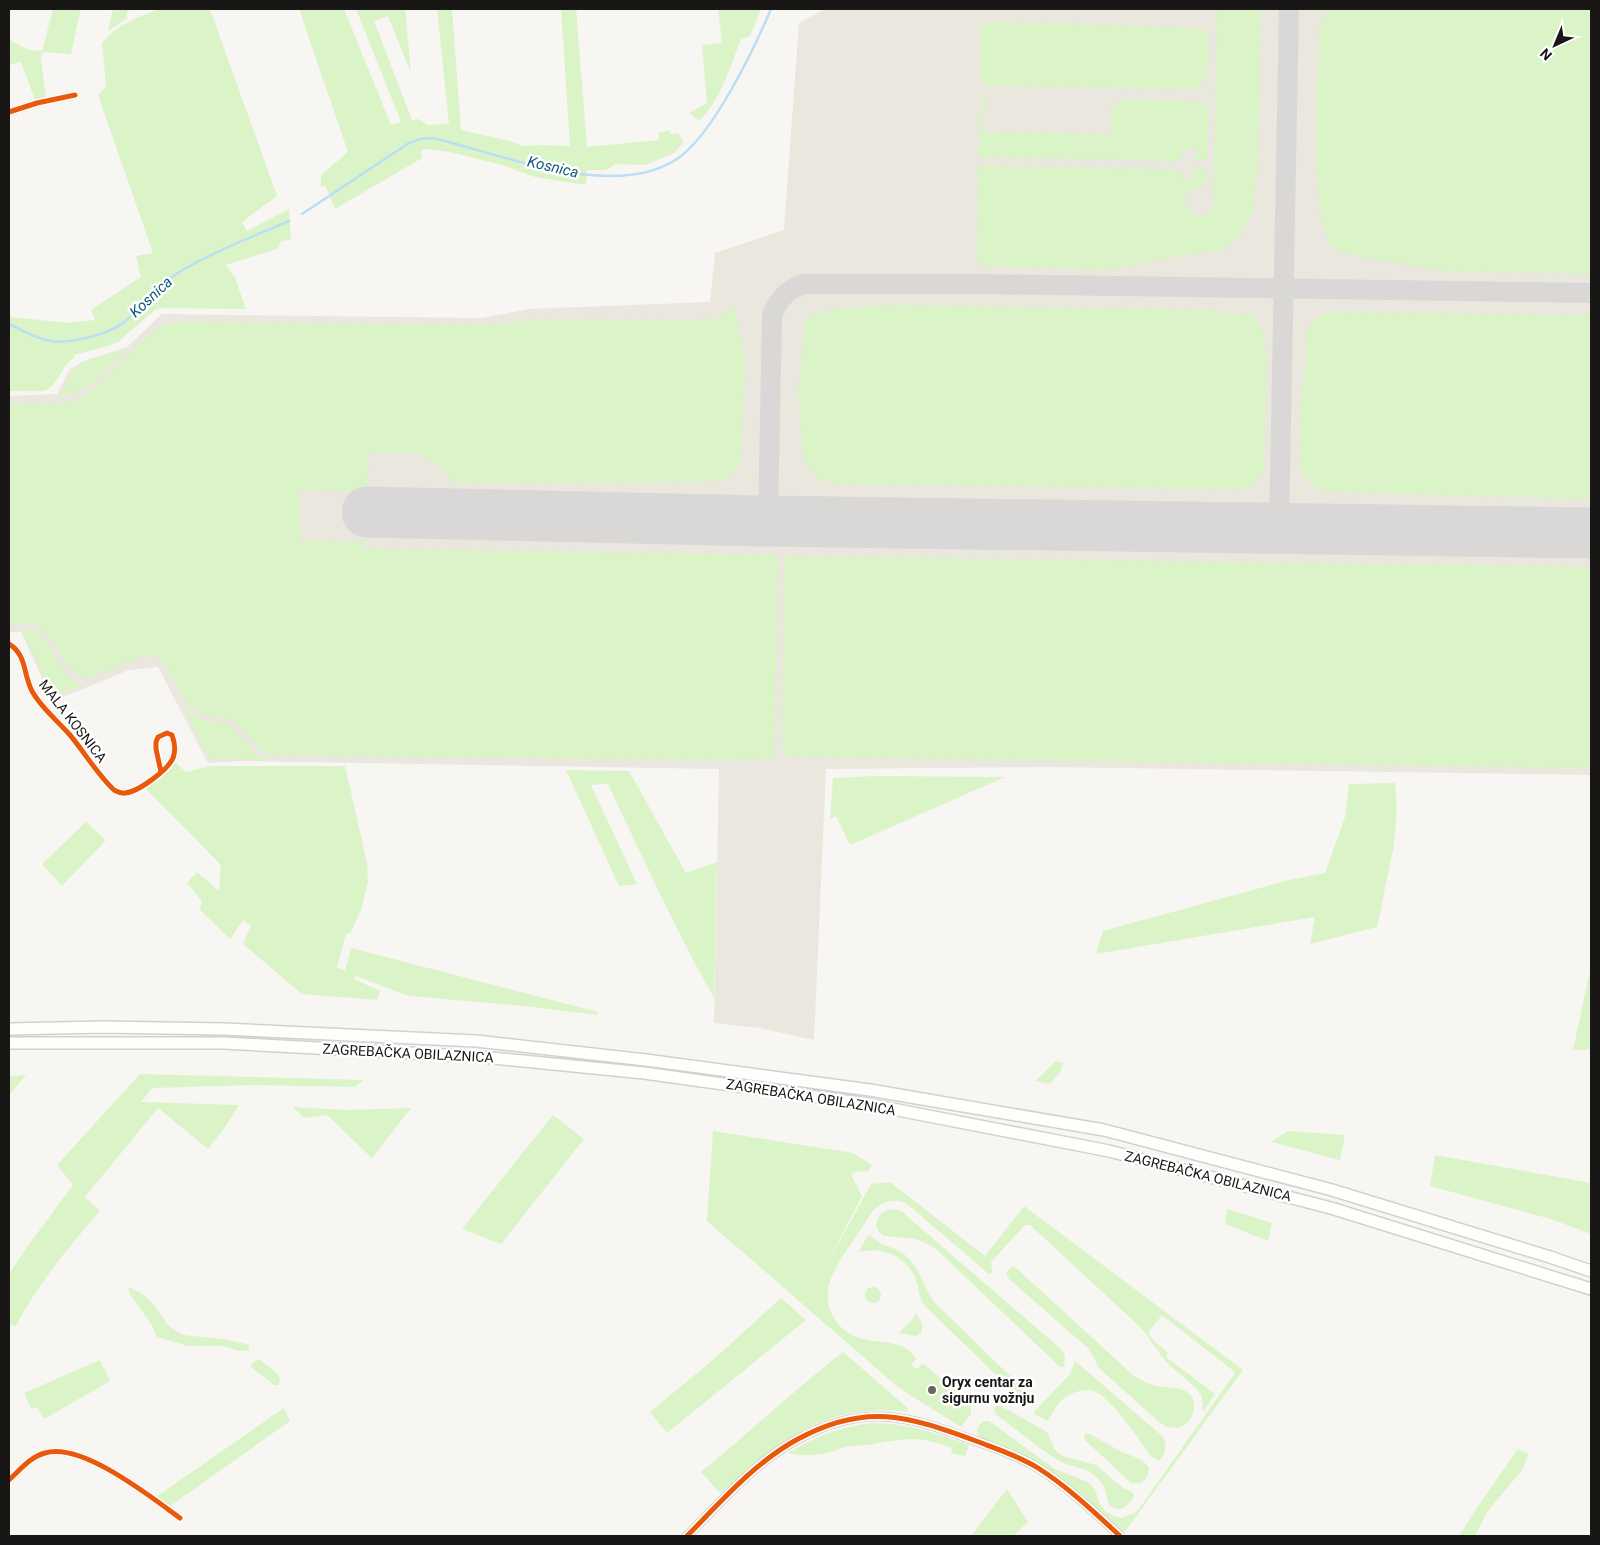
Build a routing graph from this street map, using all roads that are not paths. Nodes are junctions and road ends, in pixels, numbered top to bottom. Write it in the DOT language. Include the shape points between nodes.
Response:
graph roads {
  1 [pos="75,95"];
  2 [pos="9,112"];
  3 [pos="9,644"];
  4 [pos="161,772"];
  5 [pos="9,1029"];
  6 [pos="9,1043"];
  7 [pos="1591,1272"];
  8 [pos="1591,1289"];
  9 [pos="9,1480"];
  10 [pos="180,1518"];
  11 [pos="687,1536"];
  12 [pos="1120,1536"];
  1 -- 2 [label="street"];
  3 -- 4 [label="street, MALA KOSNICA" via="22,658 35,696 114,790 124,794 134,791"];
  4 -- 4 [label="street, MALA KOSNICA" via="173,760 175,750 172,735 167,733 158,737 156,742"];
  5 -- 7 [label="highway, ZAGREBAČKA OBILAZNICA" via="224,1029 476,1041 870,1090 1104,1130 1332,1190"];
  6 -- 8 [label="highway, ZAGREBAČKA OBILAZNICA" via="224,1043 439,1054 644,1072 867,1104 1109,1151 1331,1208"];
  9 -- 10 [label="street" via="38,1456 54,1451 72,1453 114,1474"];
  11 -- 12 [label="street" via="785,1446 833,1424 861,1417 890,1416 929,1424 1023,1459 1063,1486"];
}
